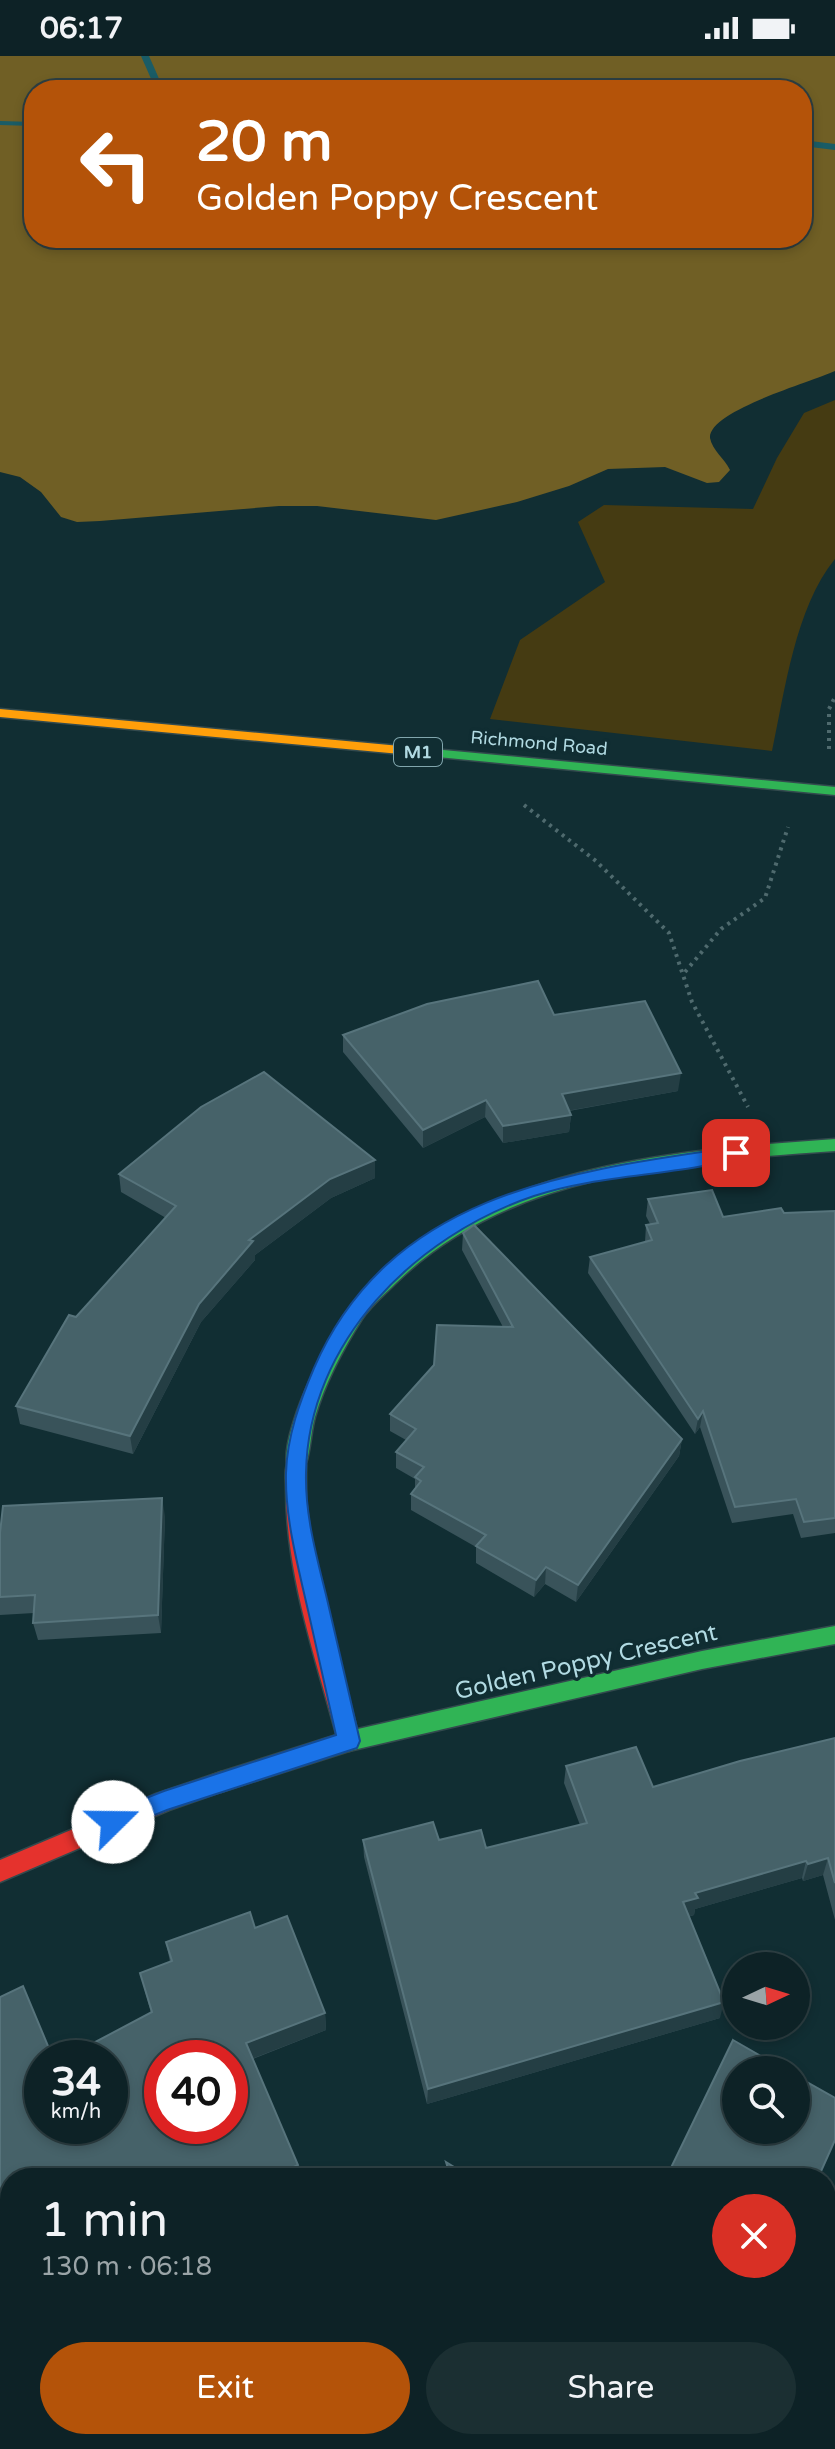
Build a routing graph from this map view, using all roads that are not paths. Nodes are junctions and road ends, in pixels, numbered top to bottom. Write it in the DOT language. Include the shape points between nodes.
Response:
graph roads {
  1 [pos="0,713"];
  2 [pos="831,791"];
  3 [pos="835,1145"];
  4 [pos="835,1635"];
  5 [pos="349,1741"];
  6 [pos="0,1871"];
  1 -- 2 [label="main road, Richmond Road / M1"];
  3 -- 5 [label="main road" via="656,1164 531,1190 468,1217 403,1261 360,1304 337,1337 306,1409 296,1473 301,1535"];
  4 -- 5 [label="main road, Golden Poppy Crescent"];
  5 -- 6 [label="main road, Golden Poppy Crescent" via="164,1801"];
}
